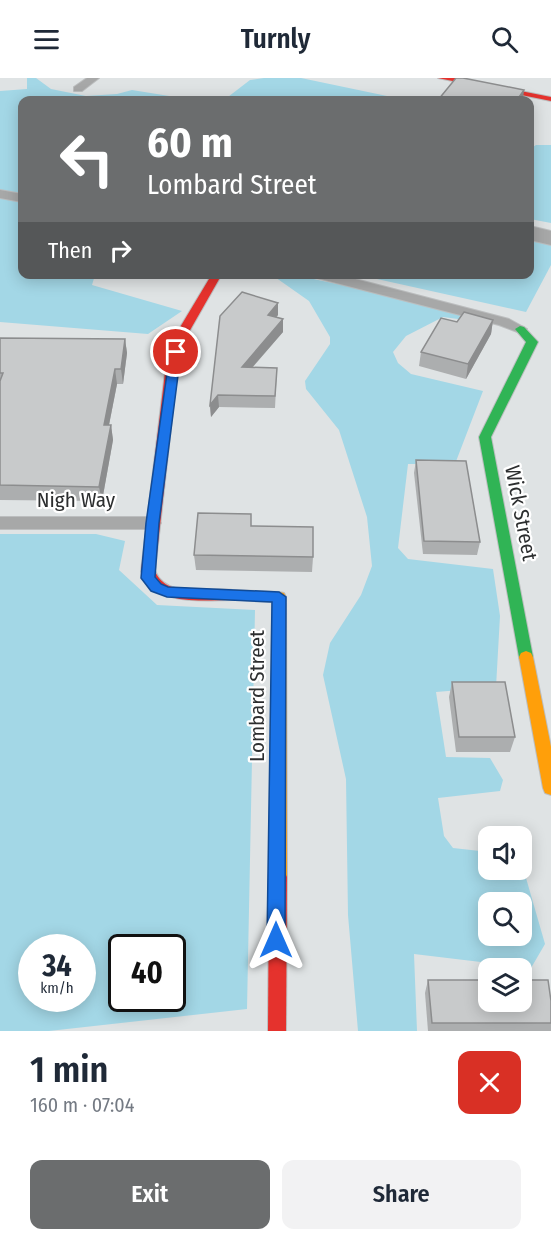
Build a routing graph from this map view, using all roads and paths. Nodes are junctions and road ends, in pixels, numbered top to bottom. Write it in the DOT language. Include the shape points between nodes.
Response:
graph roads {
  1 [pos="94,78"];
  2 [pos="442,78"];
  3 [pos="78,89"];
  4 [pos="549,95"];
  5 [pos="0,194"];
  6 [pos="18,197"];
  7 [pos="534,234"];
  8 [pos="551,238"];
  9 [pos="214,279"];
  10 [pos="337,279"];
  11 [pos="520,329"];
  12 [pos="0,523"];
  13 [pos="152,523"];
  14 [pos="551,788"];
  15 [pos="277,1031"];
  1 -- 3 [label="lane"];
  2 -- 4 [label="street"];
  5 -- 6 [label="lane"];
  7 -- 8 [label="street"];
  9 -- 13 [label="street, Lombard Street" via="179,339 172,364"];
  10 -- 11 [label="lane"];
  11 -- 14 [label="street, Wick Street" via="532,342 485,437"];
  12 -- 13 [label="lane, Nigh Way"];
  13 -- 15 [label="street, Lombard Street" via="148,578 156,587 167,592 279,597"];
}
